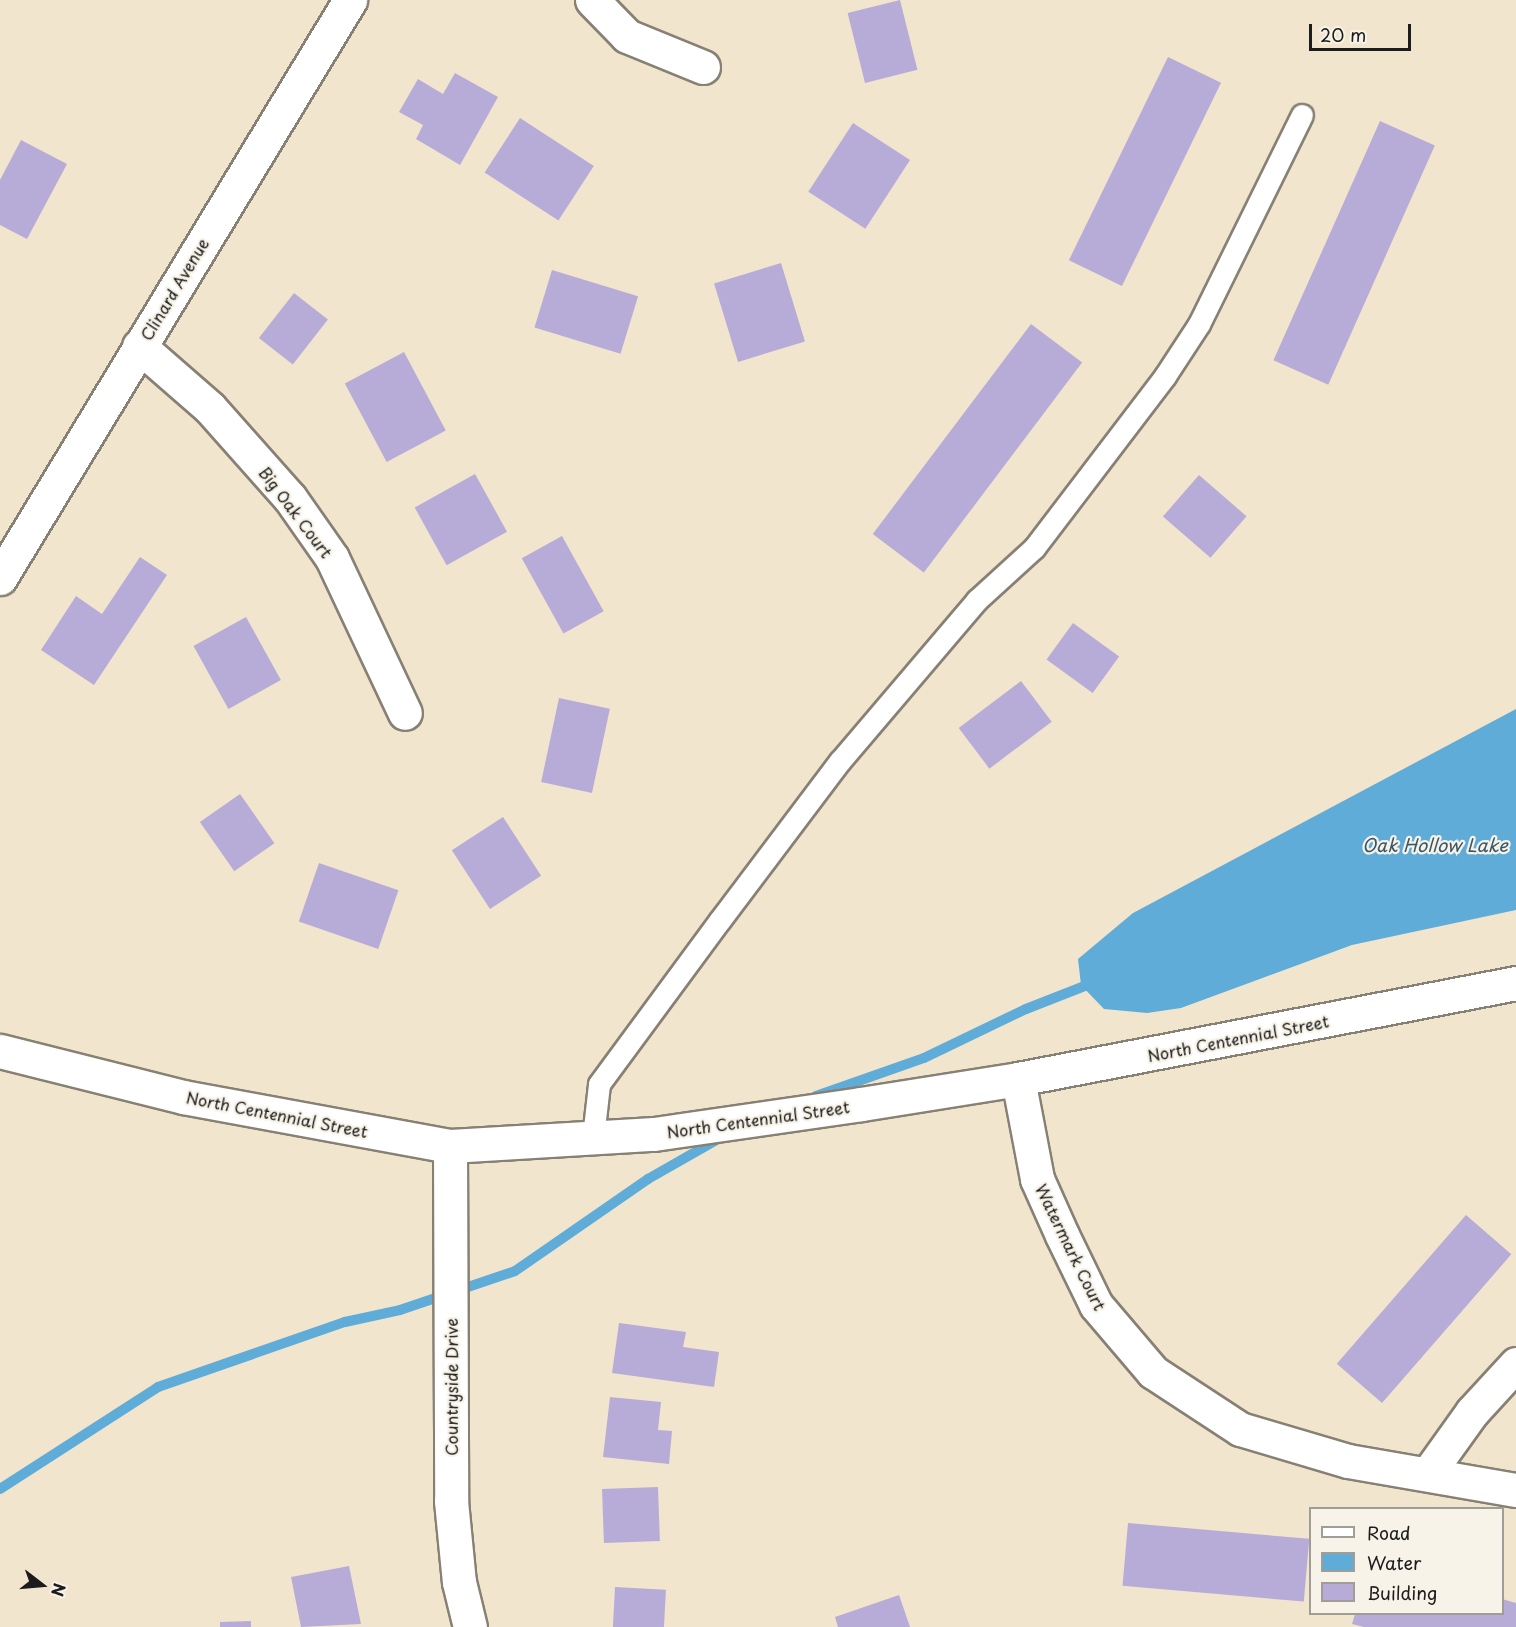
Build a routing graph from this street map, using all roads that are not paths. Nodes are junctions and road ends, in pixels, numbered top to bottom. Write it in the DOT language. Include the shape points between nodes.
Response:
graph roads {
  1 [pos="350,0"];
  2 [pos="592,0"];
  3 [pos="703,68"];
  4 [pos="1302,115"];
  5 [pos="139,346"];
  6 [pos="0,578"];
  7 [pos="405,713"];
  8 [pos="1516,983"];
  9 [pos="0,1051"];
  10 [pos="1018,1079"];
  11 [pos="593,1137"];
  12 [pos="450,1146"];
  13 [pos="1516,1364"];
  14 [pos="1429,1472"];
  15 [pos="1516,1490"];
  16 [pos="470,1627"];
  1 -- 5 [label="street, Clinard Avenue"];
  2 -- 3 [label="street" via="627,36"];
  4 -- 11 [label="lane" via="1204,314 1165,376 1034,548 977,600 840,761 720,920 599,1084"];
  5 -- 6 [label="street, Clinard Avenue"];
  5 -- 7 [label="street, Big Oak Court" via="210,408 302,515 332,558"];
  8 -- 10 [label="street, North Centennial Street"];
  9 -- 12 [label="street, North Centennial Street" via="183,1097"];
  10 -- 11 [label="street, North Centennial Street" via="654,1134"];
  10 -- 14 [label="street, Watermark Court" via="1037,1179 1062,1235 1096,1305 1153,1372 1240,1429 1348,1461"];
  11 -- 12 [label="street, North Centennial Street"];
  12 -- 16 [label="street, Countryside Drive" via="451,1501 459,1582"];
  13 -- 14 [label="street" via="1472,1412"];
  14 -- 15 [label="street, Watermark Court"];
}
